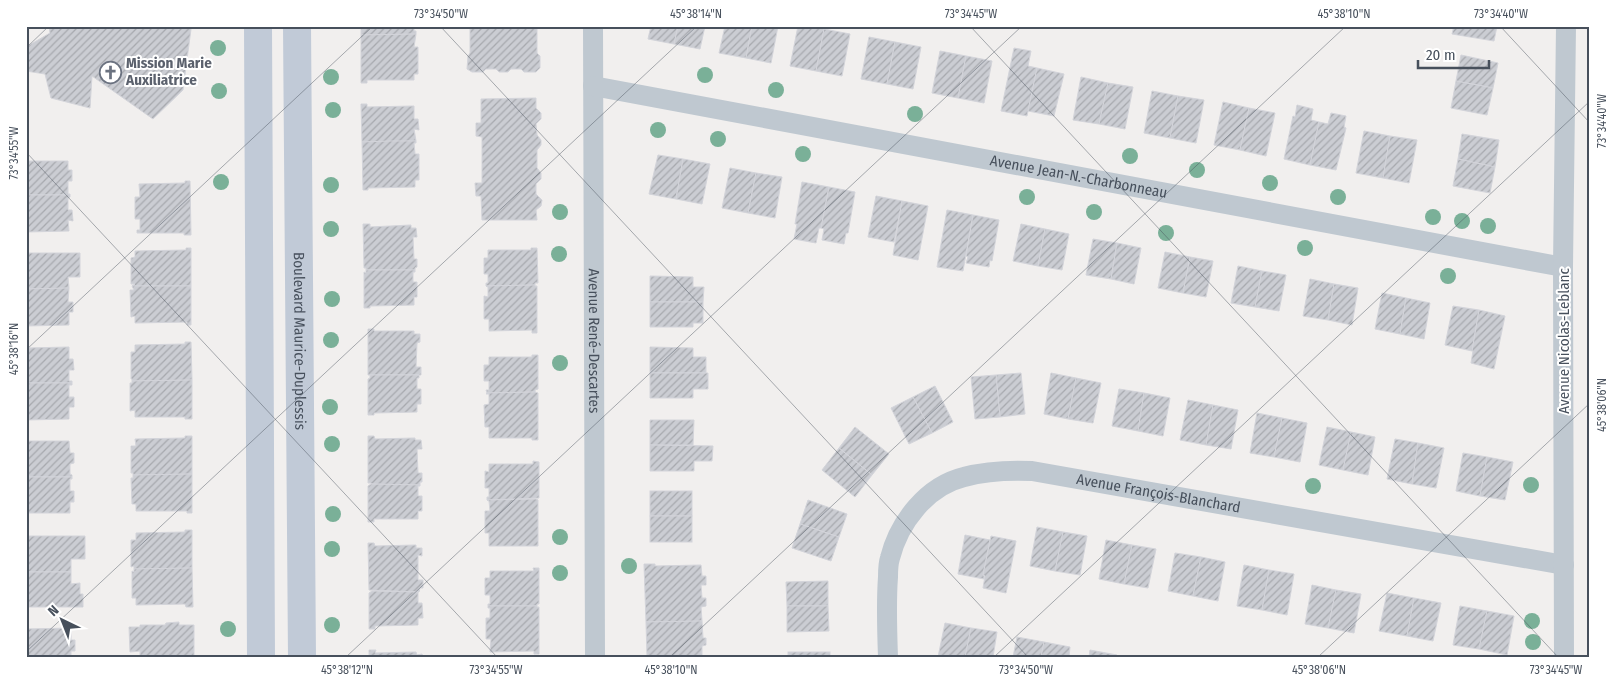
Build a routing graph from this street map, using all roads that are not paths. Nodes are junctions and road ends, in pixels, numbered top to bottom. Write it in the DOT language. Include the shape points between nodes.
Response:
graph roads {
  1 [pos="258,26"];
  2 [pos="297,26"];
  3 [pos="593,26"];
  4 [pos="1566,26"];
  5 [pos="593,86"];
  6 [pos="1564,267"];
  7 [pos="1564,565"];
  8 [pos="261,657"];
  9 [pos="302,657"];
  10 [pos="596,657"];
  11 [pos="888,657"];
  12 [pos="1564,657"];
  1 -- 8 [label="street"];
  2 -- 9 [label="street, Boulevard Maurice-Duplessis"];
  3 -- 5 [label="street, Avenue René-Descartes"];
  4 -- 6 [label="street, Avenue Nicolas-Leblanc"];
  5 -- 6 [label="street, Avenue Jean-N.-Charbonneau"];
  5 -- 10 [label="street, Avenue René-Descartes"];
  6 -- 7 [label="street, Avenue Nicolas-Leblanc"];
  7 -- 11 [label="street, Avenue François-Blanchard" via="1032,471 986,472 962,477 938,488 914,509 898,534 889,559 886,594"];
  7 -- 12 [label="street, Avenue Nicolas-Leblanc"];
}
